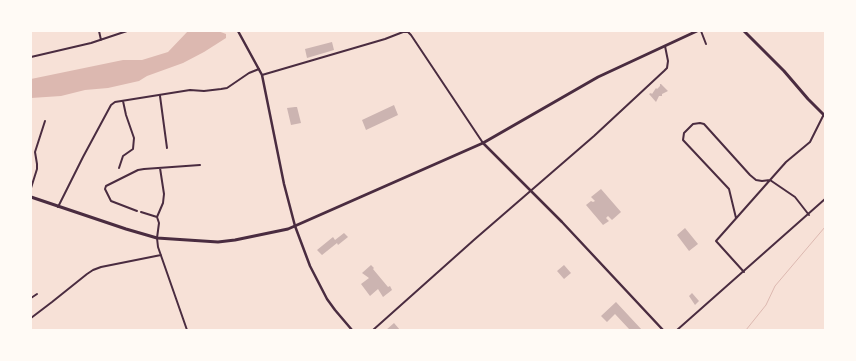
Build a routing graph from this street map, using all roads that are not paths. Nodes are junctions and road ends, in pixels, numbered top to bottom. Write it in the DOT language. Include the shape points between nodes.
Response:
graph roads {
  1 [pos="99,31"];
  2 [pos="127,31"];
  3 [pos="238,31"];
  4 [pos="697,31"];
  5 [pos="701,31"];
  6 [pos="744,31"];
  7 [pos="406,32"];
  8 [pos="101,40"];
  9 [pos="706,44"];
  10 [pos="665,45"];
  11 [pos="31,58"];
  12 [pos="259,69"];
  13 [pos="262,75"];
  14 [pos="160,96"];
  15 [pos="123,101"];
  16 [pos="824,115"];
  17 [pos="45,121"];
  18 [pos="483,143"];
  19 [pos="167,148"];
  20 [pos="31,152"];
  21 [pos="34,154"];
  22 [pos="200,165"];
  23 [pos="119,168"];
  24 [pos="160,168"];
  25 [pos="770,180"];
  26 [pos="31,188"];
  27 [pos="531,191"];
  28 [pos="31,197"];
  29 [pos="825,199"];
  30 [pos="58,207"];
  31 [pos="137,211"];
  32 [pos="141,212"];
  33 [pos="809,215"];
  34 [pos="157,217"];
  35 [pos="736,218"];
  36 [pos="295,226"];
  37 [pos="157,238"];
  38 [pos="161,255"];
  39 [pos="744,272"];
  40 [pos="37,294"];
  41 [pos="31,298"];
  42 [pos="31,318"];
  43 [pos="187,330"];
  44 [pos="352,330"];
  45 [pos="374,330"];
  46 [pos="663,330"];
  47 [pos="678,330"];
  1 -- 8 [label="street"];
  2 -- 8 [label="street"];
  3 -- 12 [label="street"];
  4 -- 10 [label="main road"];
  5 -- 9 [label="street"];
  6 -- 16 [label="main road"];
  7 -- 13 [label="street"];
  7 -- 18 [label="street" via="411,35"];
  8 -- 11 [label="street"];
  10 -- 18 [label="main road" via="598,77"];
  10 -- 27 [label="street" via="668,61 664,72"];
  12 -- 13 [label="street"];
  12 -- 14 [label="street" via="227,88 204,92 190,90"];
  13 -- 36 [label="street"];
  14 -- 15 [label="street"];
  14 -- 19 [label="street"];
  15 -- 23 [label="street" via="134,138 133,149 122,156"];
  15 -- 30 [label="street" via="111,105"];
  16 -- 25 [label="street" via="810,142 786,162"];
  17 -- 21 [label="street"];
  18 -- 27 [label="street"];
  18 -- 36 [label="main road"];
  20 -- 21 [label="street"];
  21 -- 26 [label="street" via="38,164"];
  22 -- 24 [label="street"];
  24 -- 31 [label="street" via="138,170 105,187 110,201"];
  24 -- 34 [label="street" via="164,199"];
  25 -- 33 [label="street" via="794,197"];
  25 -- 35 [label="street"];
  25 -- 35 [label="street" via="756,180 750,175 704,124 696,123 684,132 684,142 729,189"];
  27 -- 45 [label="street"];
  27 -- 46 [label="street"];
  28 -- 30 [label="main road"];
  29 -- 33 [label="street"];
  30 -- 37 [label="main road"];
  32 -- 34 [label="street"];
  33 -- 39 [label="street"];
  34 -- 37 [label="street"];
  35 -- 39 [label="street" via="716,241"];
  36 -- 37 [label="main road" via="218,242"];
  36 -- 44 [label="street" via="310,266 325,294"];
  37 -- 38 [label="street"];
  38 -- 42 [label="street" via="93,270"];
  38 -- 43 [label="street"];
  39 -- 47 [label="street"];
  40 -- 41 [label="street"];
}
